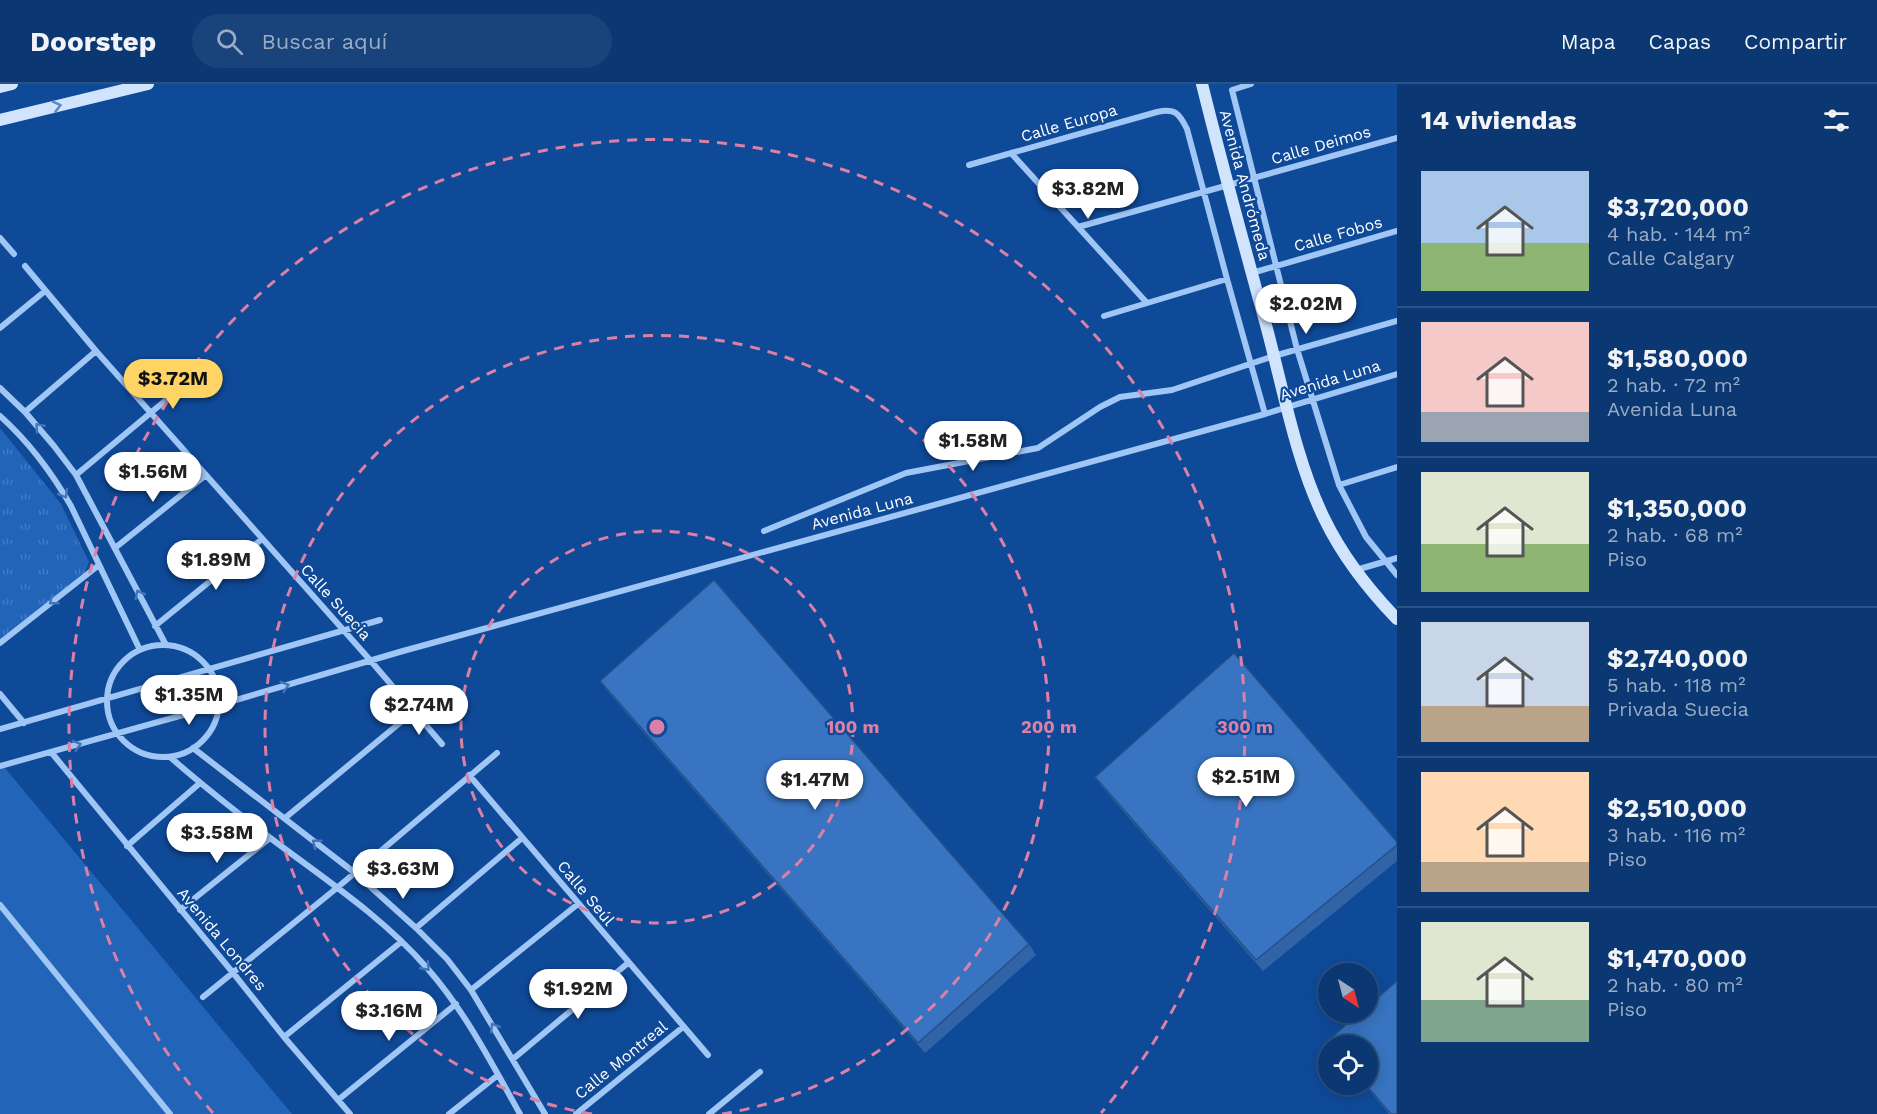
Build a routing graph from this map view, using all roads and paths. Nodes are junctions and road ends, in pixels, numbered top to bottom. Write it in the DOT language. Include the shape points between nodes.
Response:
graph roads {
  1 [pos="12,84"];
  2 [pos="148,84"];
  3 [pos="1202,84"];
  4 [pos="1251,84"];
  5 [pos="0,87"];
  6 [pos="0,120"];
  7 [pos="1397,138"];
  8 [pos="1011,153"];
  9 [pos="969,165"];
  10 [pos="1254,178"];
  11 [pos="1227,186"];
  12 [pos="1202,191"];
  13 [pos="1078,227"];
  14 [pos="1397,231"];
  15 [pos="0,239"];
  16 [pos="14,254"];
  17 [pos="1276,265"];
  18 [pos="25,266"];
  19 [pos="1251,274"];
  20 [pos="1227,279"];
  21 [pos="45,291"];
  22 [pos="1147,303"];
  23 [pos="1104,316"];
  24 [pos="1397,321"];
  25 [pos="0,328"];
  26 [pos="1297,349"];
  27 [pos="96,351"];
  28 [pos="1274,356"];
  29 [pos="1251,363"];
  30 [pos="1397,374"];
  31 [pos="0,388"];
  32 [pos="178,390"];
  33 [pos="1312,400"];
  34 [pos="1287,407"];
  35 [pos="25,411"];
  36 [pos="152,412"];
  37 [pos="1265,414"];
  38 [pos="0,416"];
  39 [pos="1397,467"];
  40 [pos="76,475"];
  41 [pos="206,475"];
  42 [pos="1339,485"];
  43 [pos="764,531"];
  44 [pos="262,539"];
  45 [pos="115,548"];
  46 [pos="1397,558"];
  47 [pos="1384,561"];
  48 [pos="99,565"];
  49 [pos="1356,570"];
  50 [pos="1397,575"];
  51 [pos="1397,619"];
  52 [pos="380,620"];
  53 [pos="155,626"];
  54 [pos="344,632"];
  55 [pos="0,643"];
  56 [pos="166,645"];
  57 [pos="140,650"];
  58 [pos="370,660"];
  59 [pos="209,669"];
  60 [pos="0,694"];
  61 [pos="107,697"];
  62 [pos="219,705"];
  63 [pos="413,712"];
  64 [pos="24,723"];
  65 [pos="0,729"];
  66 [pos="117,733"];
  67 [pos="442,744"];
  68 [pos="194,748"];
  69 [pos="51,752"];
  70 [pos="497,753"];
  71 [pos="170,757"];
  72 [pos="0,765"];
  73 [pos="469,775"];
  74 [pos="200,783"];
  75 [pos="285,818"];
  76 [pos="270,838"];
  77 [pos="522,838"];
  78 [pos="127,846"];
  79 [pos="355,873"];
  80 [pos="338,887"];
  81 [pos="578,904"];
  82 [pos="0,905"];
  83 [pos="180,910"];
  84 [pos="416,928"];
  85 [pos="401,942"];
  86 [pos="628,963"];
  87 [pos="234,974"];
  88 [pos="471,990"];
  89 [pos="203,997"];
  90 [pos="456,1004"];
  91 [pos="683,1028"];
  92 [pos="284,1037"];
  93 [pos="708,1055"];
  94 [pos="513,1059"];
  95 [pos="760,1072"];
  96 [pos="498,1075"];
  97 [pos="338,1100"];
  98 [pos="170,1114"];
  99 [pos="350,1114"];
  100 [pos="449,1114"];
  101 [pos="520,1114"];
  102 [pos="545,1114"];
  103 [pos="576,1114"];
  104 [pos="708,1114"];
  1 -- 5 [label="street"];
  6 -- 2 [label="street, one-way"];
  3 -- 11 [label="street, Avenida Andrómeda"];
  4 -- 10 [label="street, Avenida Andrómeda" via="1233,90"];
  7 -- 10 [label="street, Calle Deimos"];
  8 -- 9 [label="street, Calle Europa"];
  8 -- 12 [label="street, Calle Europa" via="1168,110 1176,113 1186,129"];
  8 -- 13 [label="street"];
  10 -- 11 [label="street, Calle Deimos"];
  10 -- 17 [label="street, Avenida Andrómeda"];
  11 -- 12 [label="street, Calle Deimos"];
  11 -- 19 [label="street, Avenida Andrómeda"];
  12 -- 13 [label="street, Calle Deimos"];
  12 -- 20 [label="street"];
  13 -- 22 [label="street"];
  14 -- 17 [label="street, Calle Fobos"];
  15 -- 16 [label="street"];
  17 -- 19 [label="street, Calle Fobos"];
  17 -- 26 [label="street, Avenida Andrómeda"];
  18 -- 21 [label="street, Calle Suecia"];
  19 -- 28 [label="street, Avenida Andrómeda"];
  20 -- 22 [label="street"];
  20 -- 29 [label="street"];
  21 -- 25 [label="street"];
  21 -- 27 [label="street, Calle Suecia"];
  22 -- 23 [label="street"];
  24 -- 26 [label="street"];
  26 -- 28 [label="street"];
  26 -- 33 [label="street, Avenida Andrómeda"];
  27 -- 35 [label="street"];
  27 -- 36 [label="street, Calle Suecia"];
  28 -- 29 [label="street"];
  28 -- 34 [label="street, Avenida Andrómeda"];
  29 -- 37 [label="street"];
  29 -- 43 [label="street" via="1172,390 1120,397 1038,448 906,473"];
  30 -- 33 [label="street, Avenida Luna"];
  31 -- 35 [label="street"];
  32 -- 36 [label="street"];
  33 -- 34 [label="street, Avenida Luna"];
  33 -- 42 [label="street, Avenida Andrómeda"];
  34 -- 37 [label="street, Avenida Luna"];
  34 -- 49 [label="street, Avenida Andrómeda" via="1325,521"];
  40 -- 35 [label="street, one-way"];
  36 -- 40 [label="street"];
  36 -- 41 [label="street, Calle Suecia"];
  37 -- 58 [label="street, Avenida Luna"];
  38 -- 48 [label="street, one-way" via="59,486"];
  39 -- 42 [label="street"];
  40 -- 45 [label="street"];
  41 -- 44 [label="street, Calle Suecia"];
  41 -- 45 [label="street"];
  42 -- 47 [label="street, Avenida Andrómeda" via="1366,537"];
  44 -- 53 [label="street"];
  44 -- 54 [label="street, Calle Suecia"];
  53 -- 45 [label="street, one-way"];
  46 -- 47 [label="street"];
  47 -- 49 [label="street"];
  47 -- 50 [label="street, Avenida Andrómeda"];
  48 -- 55 [label="street, one-way"];
  48 -- 57 [label="street"];
  49 -- 51 [label="street, Avenida Andrómeda"];
  52 -- 54 [label="street"];
  53 -- 56 [label="street"];
  54 -- 58 [label="street, Calle Suecia"];
  54 -- 59 [label="street"];
  56 -- 57 [label="street"];
  56 -- 59 [label="street" via="198,657"];
  57 -- 61 [label="street" via="121,665"];
  62 -- 58 [label="street, Avenida Luna, one-way"];
  58 -- 63 [label="street, Calle Suecia"];
  59 -- 61 [label="street"];
  59 -- 62 [label="street" via="217,686"];
  60 -- 64 [label="street"];
  61 -- 64 [label="street"];
  61 -- 66 [label="street"];
  62 -- 66 [label="street, Avenida Luna"];
  62 -- 68 [label="street" via="211,729"];
  63 -- 67 [label="street, Calle Suecia"];
  63 -- 75 [label="street"];
  64 -- 65 [label="street"];
  69 -- 66 [label="street, Avenida Luna, one-way"];
  66 -- 71 [label="street" via="140,752"];
  68 -- 71 [label="street"];
  68 -- 75 [label="street"];
  69 -- 72 [label="street, Avenida Luna"];
  69 -- 78 [label="street, Avenida Londres"];
  70 -- 73 [label="street"];
  71 -- 74 [label="street"];
  73 -- 77 [label="street, Calle Seúl"];
  73 -- 79 [label="street"];
  74 -- 76 [label="street"];
  74 -- 78 [label="street"];
  79 -- 75 [label="street, one-way"];
  76 -- 80 [label="street"];
  76 -- 83 [label="street"];
  77 -- 81 [label="street, Calle Seúl"];
  77 -- 84 [label="street"];
  78 -- 83 [label="street, Avenida Londres"];
  79 -- 80 [label="street"];
  79 -- 84 [label="street"];
  80 -- 85 [label="street"];
  80 -- 87 [label="street"];
  81 -- 86 [label="street, Calle Seúl"];
  81 -- 88 [label="street"];
  82 -- 98 [label="street"];
  83 -- 87 [label="street, Avenida Londres"];
  84 -- 88 [label="street"];
  85 -- 90 [label="street, one-way"];
  85 -- 92 [label="street"];
  86 -- 91 [label="street, Calle Seúl"];
  86 -- 94 [label="street"];
  87 -- 89 [label="street"];
  87 -- 92 [label="street, Avenida Londres"];
  94 -- 88 [label="street, one-way"];
  90 -- 96 [label="street"];
  90 -- 97 [label="street"];
  91 -- 93 [label="street, Calle Seúl"];
  91 -- 103 [label="street, Calle Montreal"];
  92 -- 97 [label="street, Avenida Londres"];
  94 -- 102 [label="street"];
  95 -- 104 [label="street"];
  96 -- 100 [label="street"];
  96 -- 101 [label="street"];
  97 -- 99 [label="street, Avenida Londres"];
}
